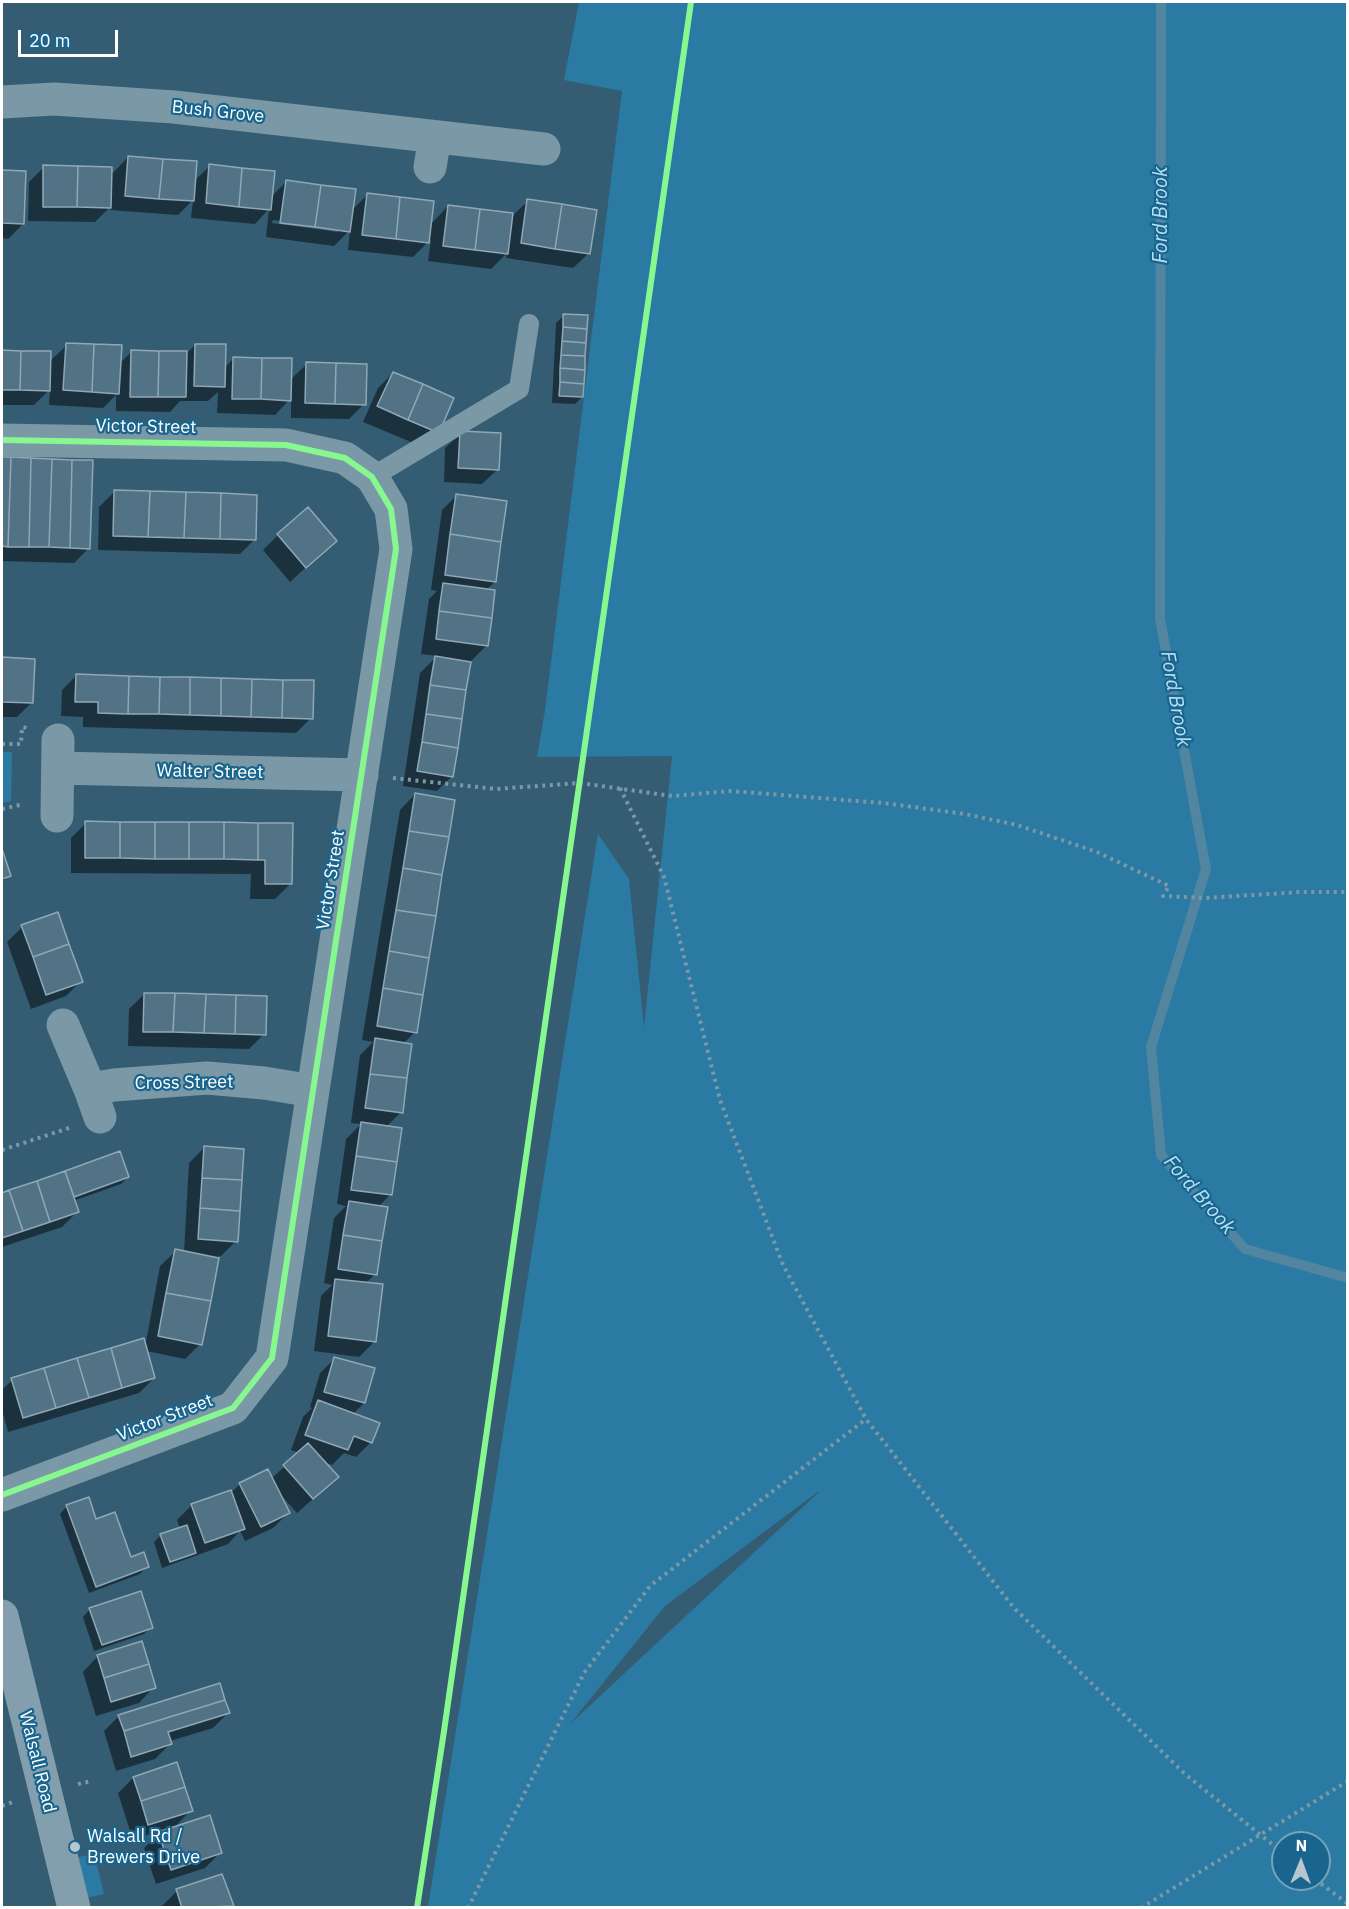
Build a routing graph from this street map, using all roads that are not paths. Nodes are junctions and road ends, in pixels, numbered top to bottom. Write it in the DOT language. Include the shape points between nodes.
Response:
graph roads {
  1 [pos="2,102"];
  2 [pos="544,149"];
  3 [pos="529,324"];
  4 [pos="2,440"];
  5 [pos="372,477"];
  6 [pos="362,775"];
  7 [pos="57,816"];
  8 [pos="63,1025"];
  9 [pos="313,1091"];
  10 [pos="2,1495"];
  11 [pos="2,1616"];
  12 [pos="74,1908"];
  1 -- 2 [label="street, Bush Grove" via="54,99 174,107 432,152"];
  3 -- 5 [label="lane" via="519,389"];
  4 -- 5 [label="street, Victor Street" via="286,445 345,458"];
  5 -- 6 [label="street, Victor Street" via="392,509 396,549"];
  6 -- 7 [label="street, Walter Street" via="58,754"];
  6 -- 9 [label="street, Victor Street"];
  8 -- 9 [label="street, Cross Street" via="95,1103 114,1085 207,1078"];
  9 -- 10 [label="street, Victor Street" via="272,1358 233,1408"];
  11 -- 12 [label="main road, Walsall Road"];
}
